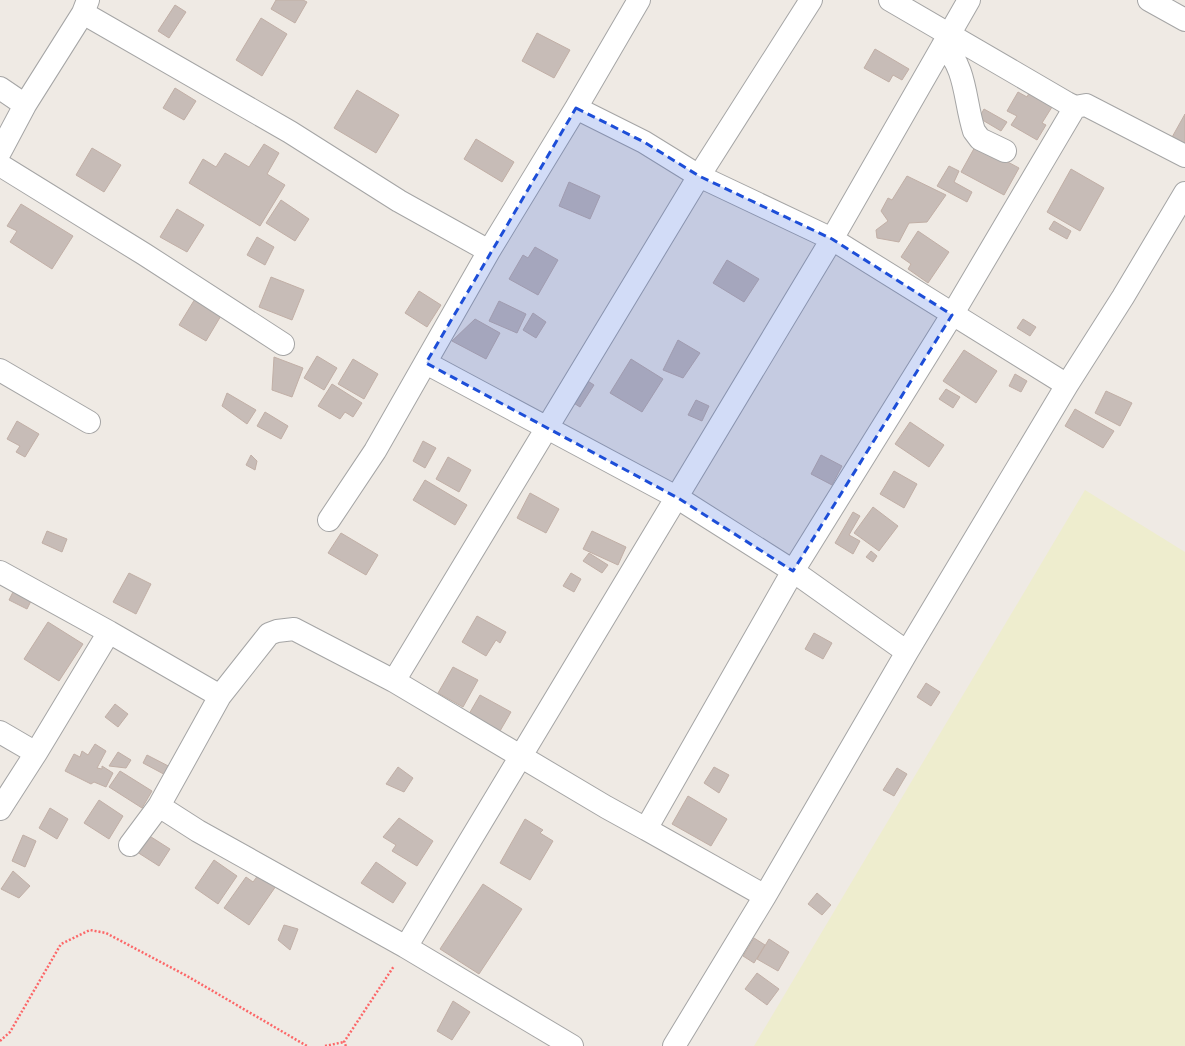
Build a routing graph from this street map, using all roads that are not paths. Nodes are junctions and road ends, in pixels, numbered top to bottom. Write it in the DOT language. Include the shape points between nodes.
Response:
graph roads {
  1 [pos="639,0"];
  2 [pos="811,0"];
  3 [pos="890,0"];
  4 [pos="969,0"];
  5 [pos="1148,0"];
  6 [pos="86,6"];
  7 [pos="1185,20"];
  8 [pos="946,40"];
  9 [pos="0,88"];
  10 [pos="25,105"];
  11 [pos="1075,107"];
  12 [pos="576,108"];
  13 [pos="1005,151"];
  14 [pos="0,152"];
  15 [pos="1185,156"];
  16 [pos="0,165"];
  17 [pos="699,176"];
  18 [pos="1185,193"];
  19 [pos="832,239"];
  20 [pos="489,251"];
  21 [pos="952,315"];
  22 [pos="283,344"];
  23 [pos="426,363"];
  24 [pos="0,370"];
  25 [pos="1067,385"];
  26 [pos="89,422"];
  27 [pos="547,429"];
  28 [pos="678,498"];
  29 [pos="329,520"];
  30 [pos="793,571"];
  31 [pos="0,572"];
  32 [pos="109,632"];
  33 [pos="907,652"];
  34 [pos="394,681"];
  35 [pos="220,696"];
  36 [pos="0,732"];
  37 [pos="36,753"];
  38 [pos="521,756"];
  39 [pos="159,806"];
  40 [pos="0,809"];
  41 [pos="646,829"];
  42 [pos="130,845"];
  43 [pos="765,896"];
  44 [pos="406,947"];
  45 [pos="572,1046"];
  46 [pos="674,1046"];
  1 -- 12 [label="street"];
  2 -- 17 [label="street"];
  3 -- 8 [label="street"];
  4 -- 8 [label="street"];
  5 -- 7 [label="street"];
  6 -- 10 [label="street"];
  6 -- 20 [label="street" via="399,201"];
  8 -- 11 [label="street"];
  8 -- 13 [label="street" via="959,67 974,131 980,139"];
  8 -- 19 [label="street"];
  9 -- 10 [label="street"];
  10 -- 14 [label="street"];
  11 -- 15 [label="street" via="1086,104"];
  11 -- 21 [label="street"];
  12 -- 17 [label="street" via="644,142"];
  12 -- 20 [label="street"];
  16 -- 22 [label="street"];
  17 -- 19 [label="street"];
  17 -- 27 [label="street"];
  18 -- 25 [label="street"];
  19 -- 21 [label="street"];
  19 -- 28 [label="street"];
  20 -- 23 [label="street"];
  21 -- 25 [label="street"];
  21 -- 30 [label="street"];
  23 -- 27 [label="street"];
  23 -- 29 [label="street" via="375,451"];
  24 -- 26 [label="street"];
  25 -- 33 [label="street"];
  27 -- 28 [label="street"];
  27 -- 34 [label="street"];
  28 -- 30 [label="street"];
  28 -- 38 [label="street"];
  30 -- 33 [label="street"];
  30 -- 41 [label="street"];
  31 -- 32 [label="street"];
  32 -- 35 [label="street"];
  32 -- 37 [label="street"];
  33 -- 43 [label="street"];
  34 -- 35 [label="street" via="294,629 285,629 269,634"];
  34 -- 38 [label="street"];
  35 -- 39 [label="street"];
  36 -- 37 [label="street"];
  37 -- 40 [label="street"];
  38 -- 41 [label="street"];
  38 -- 44 [label="street"];
  39 -- 42 [label="street"];
  39 -- 44 [label="street" via="198,831"];
  41 -- 43 [label="street"];
  43 -- 46 [label="street"];
  44 -- 45 [label="street"];
}
